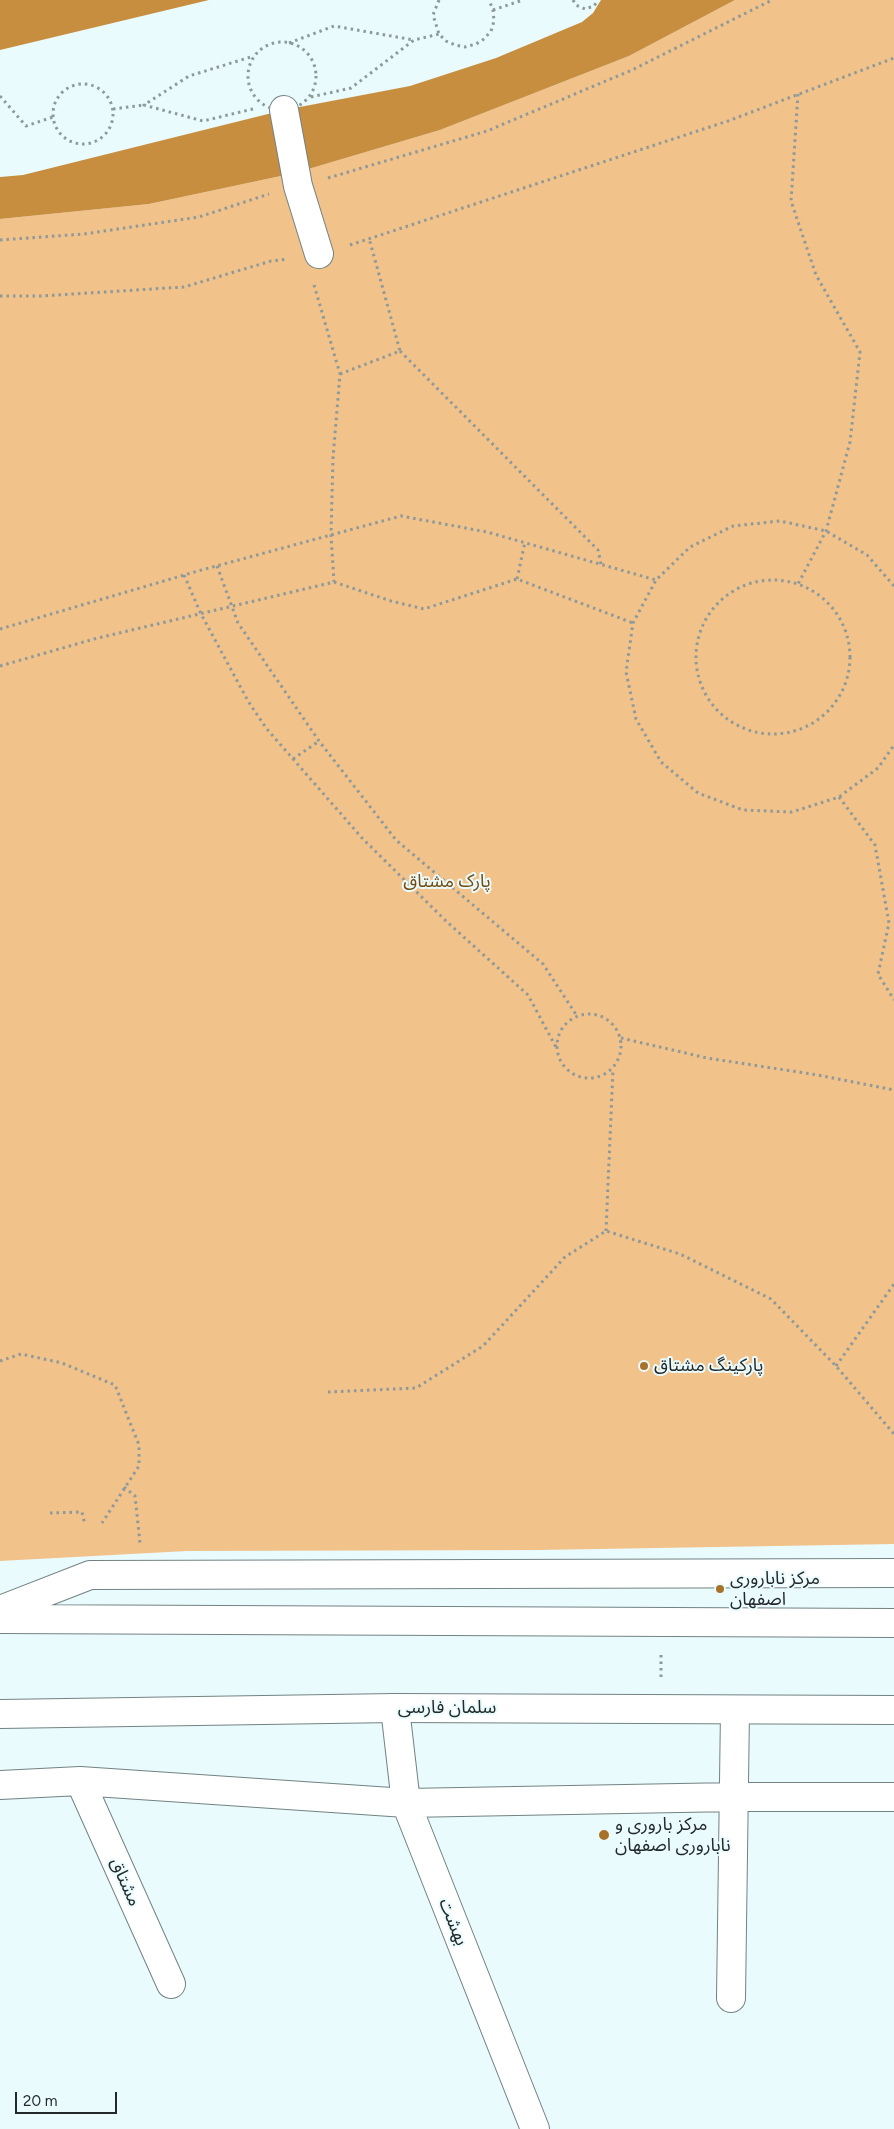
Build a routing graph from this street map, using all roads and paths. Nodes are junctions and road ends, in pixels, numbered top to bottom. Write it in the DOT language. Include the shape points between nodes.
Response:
graph roads {
  1 [pos="439,0"];
  2 [pos="489,0"];
  3 [pos="523,0"];
  4 [pos="573,0"];
  5 [pos="598,0"];
  6 [pos="772,0"];
  7 [pos="493,10"];
  8 [pos="439,34"];
  9 [pos="414,40"];
  10 [pos="288,43"];
  11 [pos="254,56"];
  12 [pos="894,58"];
  13 [pos="798,94"];
  14 [pos="0,96"];
  15 [pos="308,98"];
  16 [pos="144,105"];
  17 [pos="275,108"];
  18 [pos="113,109"];
  19 [pos="53,116"];
  20 [pos="297,179"];
  21 [pos="369,238"];
  22 [pos="0,240"];
  23 [pos="312,255"];
  24 [pos="0,296"];
  25 [pos="400,351"];
  26 [pos="340,374"];
  27 [pos="826,531"];
  28 [pos="331,535"];
  29 [pos="525,542"];
  30 [pos="601,564"];
  31 [pos="217,566"];
  32 [pos="184,575"];
  33 [pos="517,579"];
  34 [pos="656,580"];
  35 [pos="334,582"];
  36 [pos="798,584"];
  37 [pos="894,586"];
  38 [pos="232,606"];
  39 [pos="201,614"];
  40 [pos="633,623"];
  41 [pos="0,628"];
  42 [pos="0,666"];
  43 [pos="319,741"];
  44 [pos="894,745"];
  45 [pos="293,759"];
  46 [pos="838,797"];
  47 [pos="894,1000"];
  48 [pos="577,1016"];
  49 [pos="621,1038"];
  50 [pos="556,1049"];
  51 [pos="613,1069"];
  52 [pos="894,1090"];
  53 [pos="606,1231"];
  54 [pos="894,1284"];
  55 [pos="0,1361"];
  56 [pos="836,1366"];
  57 [pos="328,1392"];
  58 [pos="894,1434"];
  59 [pos="124,1487"];
  60 [pos="50,1513"];
  61 [pos="102,1523"];
  62 [pos="139,1524"];
  63 [pos="85,1525"];
  64 [pos="894,1573"];
  65 [pos="0,1610"];
  66 [pos="0,1619"];
  67 [pos="894,1624"];
  68 [pos="395,1708"];
  69 [pos="735,1710"];
  70 [pos="894,1710"];
  71 [pos="0,1714"];
  72 [pos="80,1780"];
  73 [pos="0,1784"];
  74 [pos="734,1797"];
  75 [pos="894,1797"];
  76 [pos="406,1803"];
  77 [pos="171,1984"];
  78 [pos="730,1998"];
  79 [pos="535,2129"];
  1 -- 8 [label="path" via="433,15"];
  2 -- 7 [label="path"];
  3 -- 7 [label="path"];
  4 -- 5 [label="path" via="585,9 594,6"];
  6 -- 20 [label="path" via="632,70 487,132"];
  7 -- 8 [label="path" via="494,21 490,31 476,44 455,46"];
  8 -- 9 [label="path"];
  9 -- 10 [label="path" via="334,26"];
  9 -- 15 [label="path" via="351,88"];
  10 -- 11 [label="path" via="270,45"];
  10 -- 15 [label="path" via="304,51 314,65 314,88"];
  11 -- 16 [label="path" via="189,76"];
  11 -- 17 [label="path" via="248,84 258,101"];
  12 -- 13 [label="path"];
  13 -- 21 [label="path" via="728,121"];
  13 -- 27 [label="path" via="791,201 816,275 860,352 850,442"];
  14 -- 19 [label="path" via="26,126"];
  15 -- 17 [label="path" via="293,108"];
  16 -- 17 [label="path" via="203,121"];
  16 -- 18 [label="path"];
  17 -- 20 [label="main road"];
  18 -- 19 [label="path" via="104,92 95,86 74,85 58,97"];
  18 -- 19 [label="path" via="110,128 96,141 87,144 61,134"];
  20 -- 22 [label="path" via="199,217 84,234"];
  20 -- 23 [label="main road"];
  21 -- 23 [label="path"];
  21 -- 25 [label="path"];
  23 -- 24 [label="path" via="271,261 184,286"];
  23 -- 26 [label="path"];
  25 -- 26 [label="path"];
  25 -- 30 [label="path" via="598,550"];
  26 -- 28 [label="path"];
  27 -- 34 [label="path" via="780,521 733,526 690,547"];
  27 -- 36 [label="path"];
  27 -- 37 [label="path" via="867,555"];
  28 -- 29 [label="path" via="402,516"];
  28 -- 31 [label="path"];
  28 -- 35 [label="path"];
  29 -- 30 [label="path"];
  29 -- 33 [label="path"];
  30 -- 34 [label="path"];
  31 -- 32 [label="path"];
  31 -- 38 [label="path"];
  32 -- 39 [label="path"];
  32 -- 41 [label="path"];
  33 -- 35 [label="path" via="424,609"];
  33 -- 40 [label="path"];
  34 -- 40 [label="path"];
  35 -- 38 [label="path"];
  36 -- 36 [label="path" via="773,580 748,584 725,596 708,615 698,639 696,664 702,688 716,710 735,725 760,734 785,734 809,726 829,710 843,689 850,664 848,638 838,615 821,596"];
  38 -- 39 [label="path"];
  38 -- 43 [label="path" via="238,623"];
  39 -- 42 [label="path" via="94,639"];
  39 -- 45 [label="path" via="248,701"];
  40 -- 46 [label="path" via="626,672 636,720 661,762 698,793 743,810 792,812"];
  43 -- 45 [label="path"];
  43 -- 48 [label="path" via="396,840 543,964"];
  44 -- 46 [label="path" via="878,768"];
  45 -- 50 [label="path" via="362,838 446,921 528,995"];
  46 -- 47 [label="path" via="875,845 889,923 878,974"];
  48 -- 49 [label="path" via="598,1015 609,1019"];
  48 -- 50 [label="path" via="561,1029"];
  49 -- 51 [label="path" via="622,1049"];
  49 -- 52 [label="path" via="708,1058"];
  50 -- 51 [label="path" via="565,1068 582,1078 593,1079"];
  51 -- 53 [label="path"];
  53 -- 56 [label="path" via="680,1254 770,1299"];
  53 -- 57 [label="path" via="565,1257 483,1346 416,1388"];
  54 -- 56 [label="path"];
  55 -- 59 [label="path" via="21,1354 62,1362 115,1385 139,1445 139,1466"];
  56 -- 58 [label="path"];
  59 -- 61 [label="path"];
  59 -- 62 [label="path" via="135,1496"];
  60 -- 63 [label="path" via="82,1512"];
  64 -- 65 [label="main road" via="90,1575"];
  66 -- 67 [label="main road"];
  68 -- 69 [label="main road, سلمان فارسی"];
  68 -- 71 [label="main road, سلمان فارسی"];
  68 -- 76 [label="main road, بهشت"];
  69 -- 70 [label="main road, سلمان فارسی"];
  69 -- 74 [label="main road"];
  72 -- 73 [label="main road"];
  72 -- 76 [label="main road"];
  72 -- 77 [label="main road, مشتاق"];
  74 -- 75 [label="main road"];
  74 -- 76 [label="main road"];
  74 -- 78 [label="main road"];
  76 -- 79 [label="main road, بهشت"];
}
